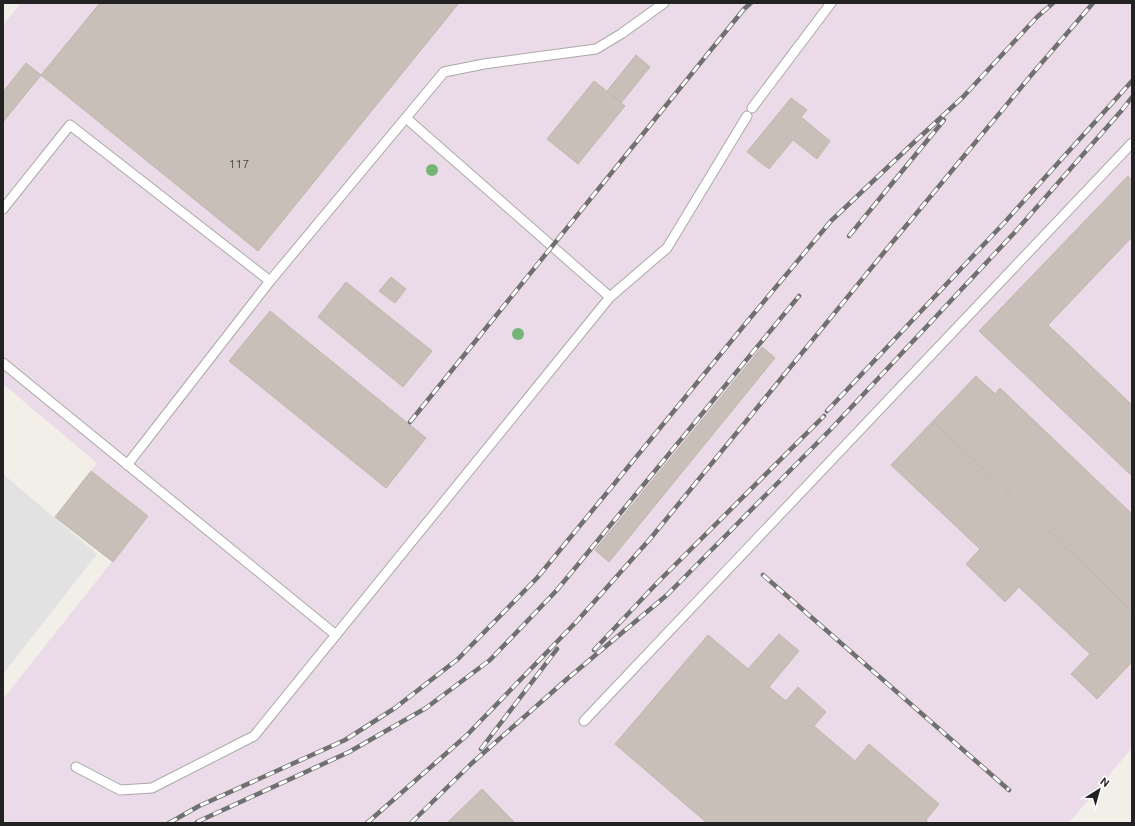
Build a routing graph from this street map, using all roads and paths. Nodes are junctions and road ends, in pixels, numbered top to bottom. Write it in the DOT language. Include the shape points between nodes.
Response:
graph roads {
  1 [pos="664,3"];
  2 [pos="831,3"];
  3 [pos="406,118"];
  4 [pos="1132,143"];
  5 [pos="3,209"];
  6 [pos="270,281"];
  7 [pos="610,297"];
  8 [pos="3,363"];
  9 [pos="127,465"];
  10 [pos="336,635"];
  11 [pos="584,721"];
  12 [pos="76,767"];
  1 -- 3 [label="lane" via="596,49 444,72"];
  2 -- 7 [label="lane" via="750,112 667,248"];
  3 -- 6 [label="lane"];
  3 -- 7 [label="lane"];
  4 -- 11 [label="lane"];
  5 -- 6 [label="lane" via="70,125"];
  6 -- 9 [label="lane"];
  7 -- 10 [label="lane"];
  8 -- 9 [label="lane"];
  9 -- 10 [label="lane"];
  10 -- 12 [label="lane" via="254,736 152,788 120,790"];
}
